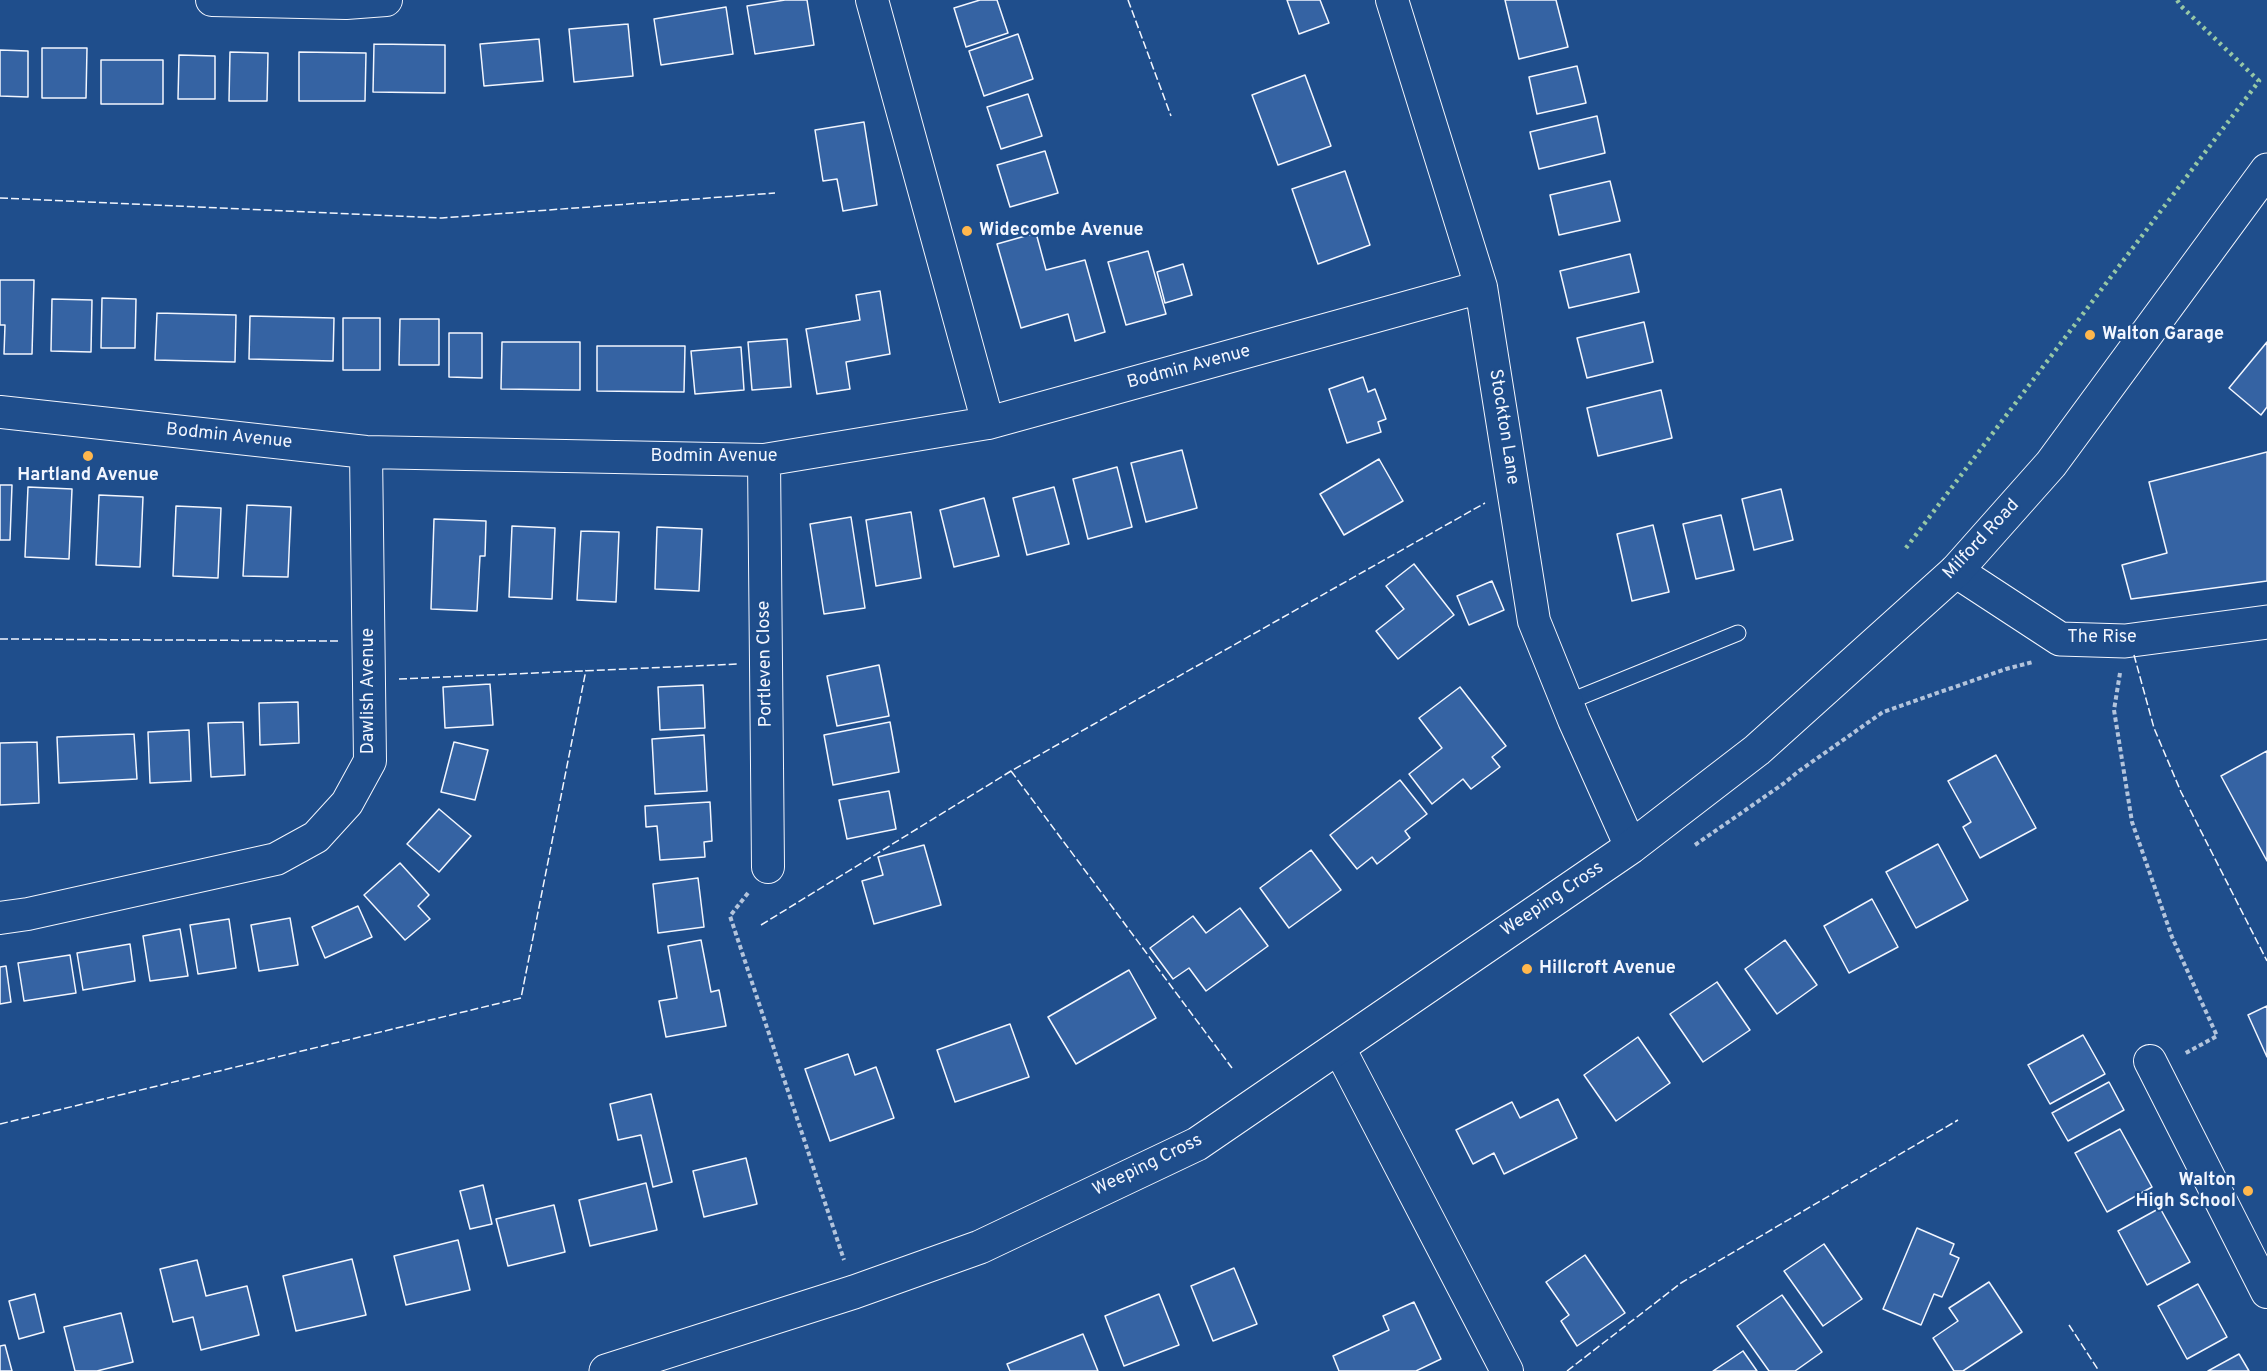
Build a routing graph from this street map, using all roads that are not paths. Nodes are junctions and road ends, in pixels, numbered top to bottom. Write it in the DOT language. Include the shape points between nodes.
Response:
graph roads {
  1 [pos="212,0"];
  2 [pos="386,0"];
  3 [pos="872,0"];
  4 [pos="1392,0"];
  5 [pos="2267,170"];
  6 [pos="1481,287"];
  7 [pos="0,412"];
  8 [pos="988,423"];
  9 [pos="366,452"];
  10 [pos="764,460"];
  11 [pos="1956,571"];
  12 [pos="2267,621"];
  13 [pos="1738,633"];
  14 [pos="1568,702"];
  15 [pos="1631,847"];
  16 [pos="768,867"];
  17 [pos="0,918"];
  18 [pos="1339,1048"];
  19 [pos="2152,1066"];
  20 [pos="2267,1293"];
  21 [pos="606,1371"];
  22 [pos="1507,1371"];
  1 -- 2 [label="street"];
  3 -- 8 [label="street"];
  4 -- 6 [label="street, Stockton Lane"];
  5 -- 11 [label="main road, Milford Road" via="2051,464"];
  6 -- 8 [label="street, Bodmin Avenue"];
  6 -- 14 [label="street, Stockton Lane" via="1534,621"];
  7 -- 9 [label="street, Bodmin Avenue"];
  8 -- 10 [label="street, Bodmin Avenue"];
  9 -- 10 [label="street, Bodmin Avenue"];
  9 -- 17 [label="street, Dawlish Avenue" via="370,761 347,803 316,837 276,859"];
  10 -- 16 [label="street, Portleven Close"];
  11 -- 12 [label="main road, The Rise" via="2060,639 2125,641"];
  11 -- 15 [label="main road, Milford Road" via="1757,750"];
  13 -- 14 [label="lane"];
  14 -- 15 [label="street, Stockton Lane"];
  15 -- 18 [label="main road, Weeping Cross"];
  18 -- 21 [label="main road, Weeping Cross" via="1197,1144 980,1247 854,1292"];
  18 -- 22 [label="street"];
  19 -- 20 [label="street"];
}
